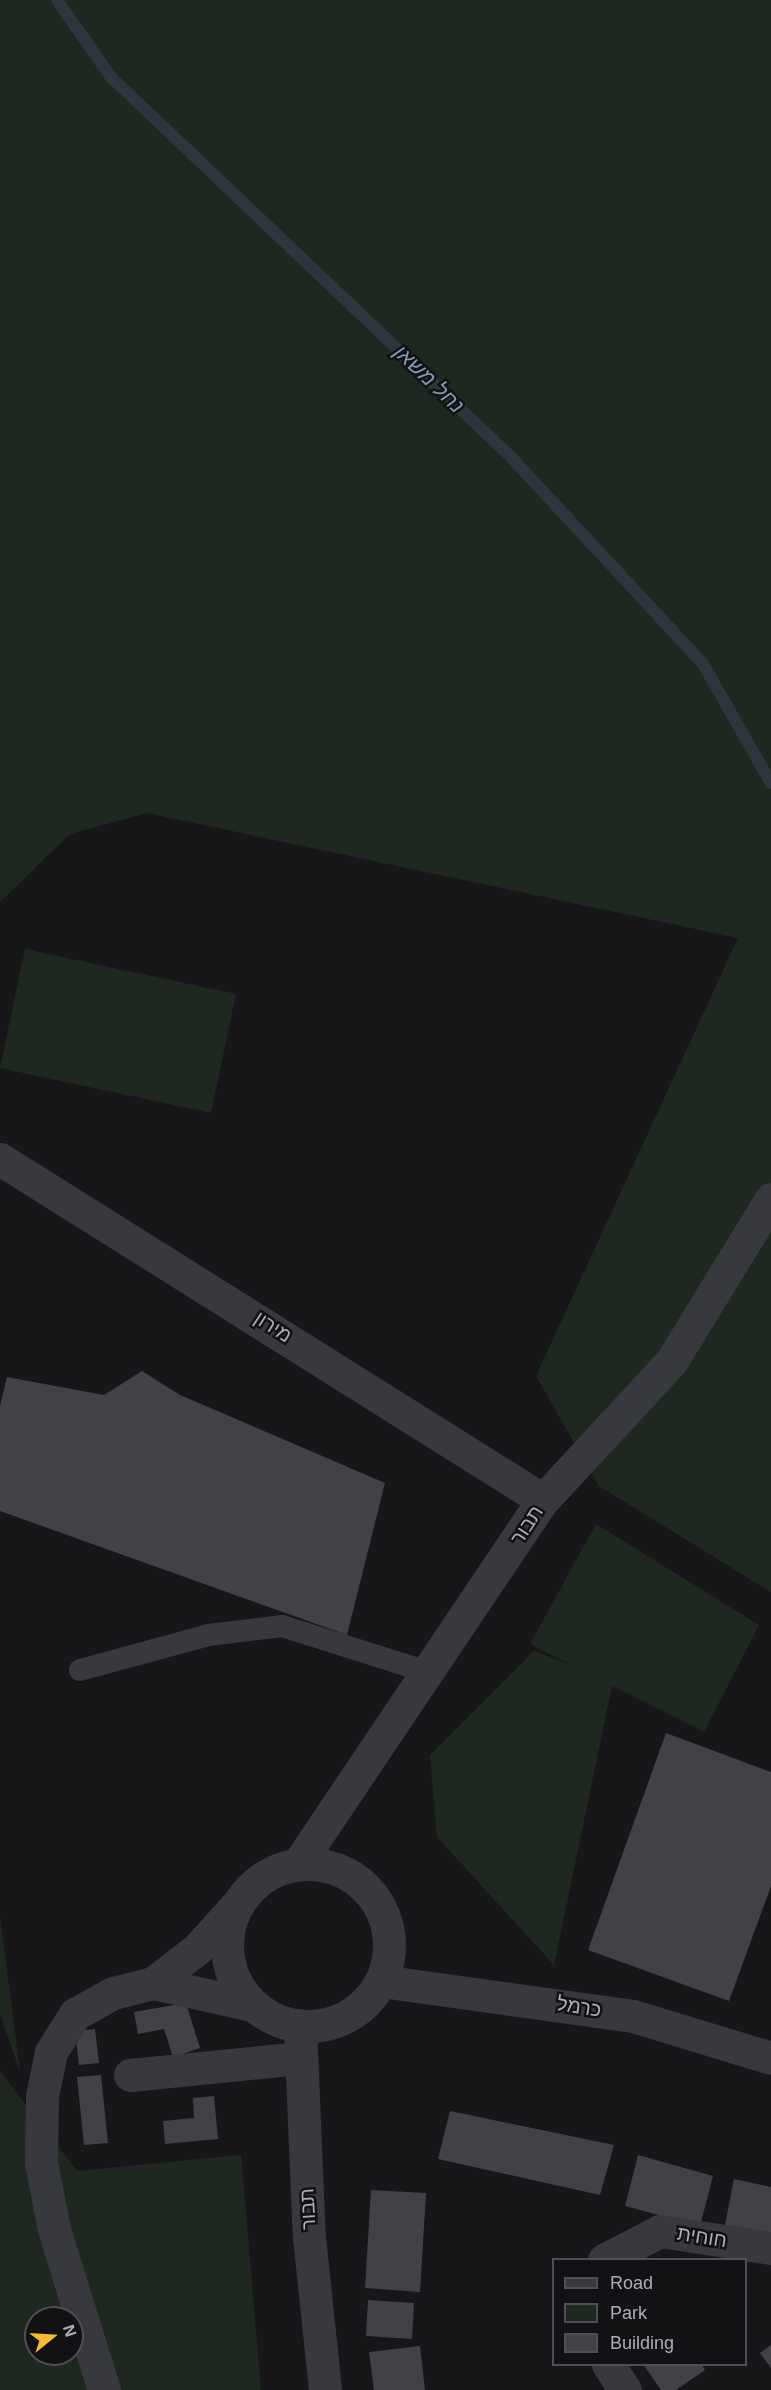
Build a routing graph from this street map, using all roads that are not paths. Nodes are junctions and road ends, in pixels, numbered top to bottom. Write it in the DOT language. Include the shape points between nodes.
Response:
graph roads {
  1 [pos="0,1159"];
  2 [pos="771,1199"];
  3 [pos="543,1500"];
  4 [pos="80,1670"];
  5 [pos="431,1673"];
  6 [pos="298,1864"];
  7 [pos="235,1907"];
  8 [pos="381,1981"];
  9 [pos="153,1983"];
  10 [pos="252,2005"];
  11 [pos="301,2042"];
  12 [pos="771,2058"];
  13 [pos="130,2075"];
  14 [pos="771,2248"];
  15 [pos="606,2258"];
  16 [pos="609,2366"];
  17 [pos="104,2390"];
  18 [pos="326,2390"];
  19 [pos="625,2390"];
  1 -- 3 [label="street, מירון"];
  2 -- 3 [label="street, תבור" via="671,1362"];
  3 -- 5 [label="street, תבור"];
  4 -- 5 [label="lane" via="209,1635 282,1626"];
  5 -- 6 [label="street, תבור"];
  6 -- 7 [label="street" via="251,1886"];
  6 -- 8 [label="street" via="346,1873 371,1895 388,1932"];
  7 -- 9 [label="street" via="197,1948"];
  7 -- 10 [label="street" via="227,1932 228,1959"];
  8 -- 11 [label="street" via="348,2016"];
  8 -- 12 [label="street, כרמל" via="633,2016"];
  9 -- 10 [label="street"];
  9 -- 17 [label="street" via="113,1994 75,2014 51,2052 42,2096 41,2163 54,2229"];
  10 -- 11 [label="street"];
  11 -- 13 [label="street"];
  11 -- 18 [label="street, תבור" via="309,2237"];
  14 -- 15 [label="street, חוחית" via="660,2231"];
  16 -- 19 [label="street"];
}
